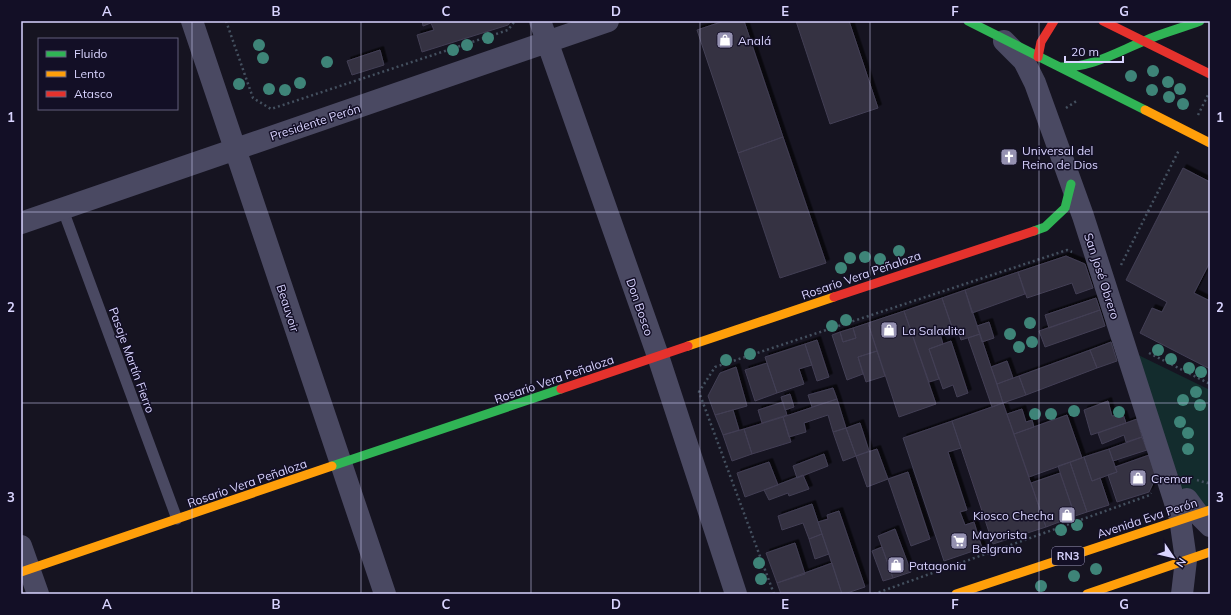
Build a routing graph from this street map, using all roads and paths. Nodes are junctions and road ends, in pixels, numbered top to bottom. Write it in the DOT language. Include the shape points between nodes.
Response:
graph roads {
  1 [pos="192,21"];
  2 [pos="226,21"];
  3 [pos="515,21"];
  4 [pos="540,21"];
  5 [pos="608,21"];
  6 [pos="968,21"];
  7 [pos="1054,21"];
  8 [pos="1103,21"];
  9 [pos="1200,21"];
  10 [pos="1000,37"];
  11 [pos="1145,41"];
  12 [pos="547,42"];
  13 [pos="1047,62"];
  14 [pos="1210,74"];
  15 [pos="1210,92"];
  16 [pos="1039,94"];
  17 [pos="1082,98"];
  18 [pos="1068,115"];
  19 [pos="1189,132"];
  20 [pos="1210,143"];
  21 [pos="1172,146"];
  22 [pos="235,149"];
  23 [pos="1180,149"];
  24 [pos="1186,152"];
  25 [pos="1071,184"];
  26 [pos="63,210"];
  27 [pos="21,223"];
  28 [pos="1079,254"];
  29 [pos="1102,276"];
  30 [pos="1123,339"];
  31 [pos="658,356"];
  32 [pos="1210,384"];
  33 [pos="340,464"];
  34 [pos="1153,490"];
  35 [pos="1200,517"];
  36 [pos="177,519"];
  37 [pos="21,546"];
  38 [pos="1210,552"];
  39 [pos="1186,560"];
  40 [pos="25,571"];
  41 [pos="38,594"];
  42 [pos="385,594"];
  43 [pos="736,594"];
  44 [pos="774,594"];
  45 [pos="874,594"];
  46 [pos="956,594"];
  47 [pos="1088,594"];
  48 [pos="1182,594"];
  1 -- 22 [label="street, Beauvoir"];
  2 -- 3 [label="path" via="253,98 271,109 508,30"];
  4 -- 12 [label="street, Don Bosco"];
  5 -- 12 [label="street, Presidente Perón"];
  6 -- 10 [label="main road"];
  7 -- 13 [label="main road" via="1041,42"];
  8 -- 11 [label="main road"];
  9 -- 11 [label="main road"];
  10 -- 13 [label="main road"];
  10 -- 16 [label="street, San José Obrero" via="1024,61"];
  11 -- 13 [label="main road" via="1090,65 1076,68"];
  11 -- 14 [label="main road"];
  12 -- 22 [label="street, Presidente Perón"];
  12 -- 31 [label="street, Don Bosco"];
  13 -- 16 [label="street, San José Obrero"];
  13 -- 19 [label="main road"];
  15 -- 19 [label="path"];
  16 -- 25 [label="street, San José Obrero"];
  17 -- 18 [label="path" via="1066,108"];
  19 -- 20 [label="main road"];
  19 -- 23 [label="path"];
  21 -- 23 [label="path"];
  22 -- 26 [label="street, Presidente Perón"];
  22 -- 33 [label="street, Beauvoir"];
  23 -- 24 [label="path"];
  23 -- 29 [label="path" via="1118,271"];
  25 -- 29 [label="street, San José Obrero"];
  25 -- 31 [label="main road, Rosario Vera Peñaloza" via="1065,208 1045,227"];
  26 -- 27 [label="street, Presidente Perón"];
  26 -- 36 [label="lane, Pasaje Martín Fierro"];
  28 -- 44 [label="path" via="1066,250 715,367 699,392"];
  29 -- 30 [label="street, San José Obrero"];
  30 -- 32 [label="path"];
  30 -- 35 [label="street, San José Obrero" via="1161,460"];
  31 -- 33 [label="main road, Rosario Vera Peñaloza"];
  31 -- 43 [label="street, Don Bosco"];
  33 -- 36 [label="main road, Rosario Vera Peñaloza"];
  33 -- 42 [label="street, Beauvoir"];
  34 -- 45 [label="path" via="1150,495"];
  35 -- 39 [label="street, San José Obrero"];
  35 -- 46 [label="main road, Avenida Eva Perón / RN3"];
  36 -- 40 [label="main road, Rosario Vera Peñaloza"];
  37 -- 40 [label="street"];
  38 -- 39 [label="main road"];
  39 -- 47 [label="main road"];
  39 -- 48 [label="street, San José Obrero"];
  40 -- 41 [label="street"];
}
